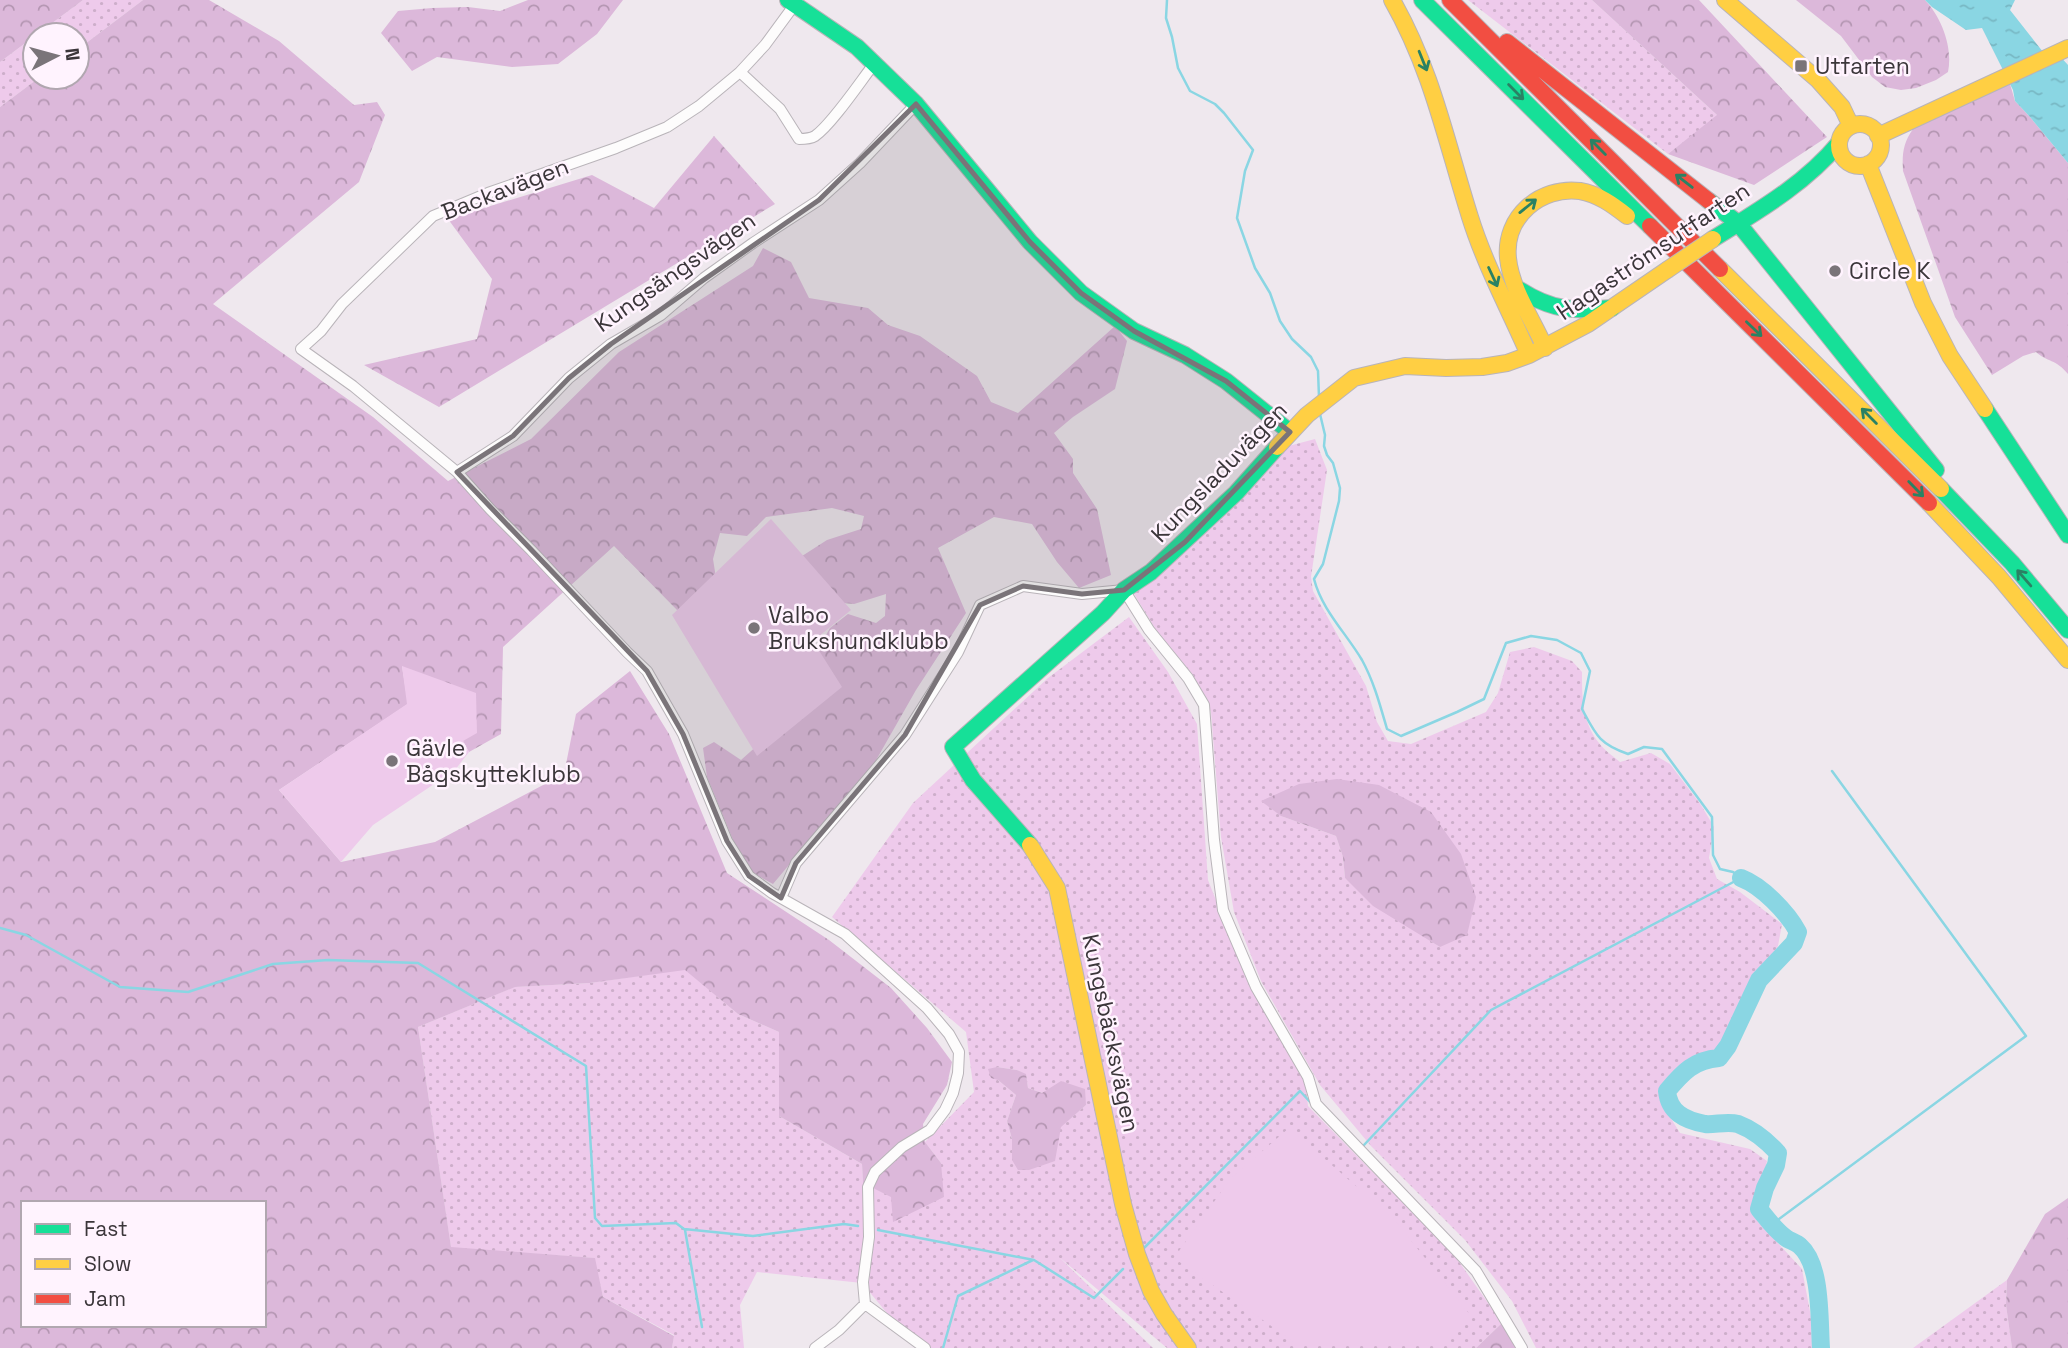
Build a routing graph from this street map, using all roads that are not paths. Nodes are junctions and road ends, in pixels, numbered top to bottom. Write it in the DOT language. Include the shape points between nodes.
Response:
graph roads {
  1 [pos="1392,0"];
  2 [pos="1423,0"];
  3 [pos="1452,0"];
  4 [pos="1725,0"];
  5 [pos="794,2"];
  6 [pos="2067,49"];
  7 [pos="874,64"];
  8 [pos="740,72"];
  9 [pos="916,104"];
  10 [pos="1851,126"];
  11 [pos="1878,136"];
  12 [pos="1839,143"];
  13 [pos="1851,164"];
  14 [pos="1868,164"];
  15 [pos="1798,181"];
  16 [pos="1738,223"];
  17 [pos="1705,281"];
  18 [pos="1519,290"];
  19 [pos="1612,308"];
  20 [pos="1545,348"];
  21 [pos="1529,355"];
  22 [pos="1290,432"];
  23 [pos="457,472"];
  24 [pos="1969,517"];
  25 [pos="2068,535"];
  26 [pos="1124,590"];
  27 [pos="2068,630"];
  28 [pos="2068,660"];
  29 [pos="953,747"];
  30 [pos="781,898"];
  31 [pos="865,1304"];
  32 [pos="920,1347"];
  33 [pos="815,1348"];
  34 [pos="1188,1348"];
  35 [pos="1522,1348"];
  1 -- 21 [label="main road, one-way" via="1421,55 1477,239"];
  2 -- 17 [label="main road, one-way"];
  16 -- 3 [label="main road, one-way"];
  24 -- 3 [label="main road, one-way"];
  4 -- 10 [label="main road" via="1818,80 1842,107"];
  5 -- 7 [label="main road"];
  5 -- 8 [label="street, Backavägen"];
  6 -- 11 [label="main road"];
  7 -- 8 [label="street" via="816,136 803,140 780,109"];
  7 -- 9 [label="main road"];
  8 -- 23 [label="street, Backavägen" via="667,127 433,216 300,349"];
  9 -- 22 [label="main road" via="1030,242 1081,293 1134,331 1226,381"];
  9 -- 23 [label="street, Kungsängsvägen" via="819,200 704,278 661,315 611,344 569,378 513,436"];
  10 -- 11 [label="main road" via="1870,127"];
  10 -- 12 [label="main road, Hagaströmsutfarten"];
  11 -- 14 [label="main road" via="1878,155"];
  12 -- 13 [label="main road" via="1842,156"];
  12 -- 15 [label="main road, Hagaströmsutfarten"];
  13 -- 14 [label="main road, Hagaströmsutfarten"];
  13 -- 15 [label="main road, Hagaströmsutfarten"];
  14 -- 25 [label="main road" via="1939,336"];
  15 -- 16 [label="main road, Hagaströmsutfarten"];
  16 -- 19 [label="main road, Hagaströmsutfarten, bridge"];
  16 -- 24 [label="main road" via="1921,449"];
  18 -- 17 [label="main road, one-way" via="1507,256 1511,228 1538,198 1564,191 1578,191 1620,210"];
  17 -- 28 [label="main road, one-way" via="1956,530"];
  18 -- 19 [label="main road" via="1559,310"];
  18 -- 20 [label="main road"];
  19 -- 20 [label="main road, Hagaströmsutfarten"];
  20 -- 21 [label="main road, Hagaströmsutfarten"];
  21 -- 22 [label="main road, Kungsladuvägen" via="1482,367 1405,366 1354,378"];
  22 -- 26 [label="main road, Kungsladuvägen" via="1237,493 1151,572"];
  23 -- 30 [label="street" via="647,671 683,734 727,841 749,876"];
  27 -- 24 [label="main road, one-way"];
  26 -- 29 [label="main road, Kungsladuvägen"];
  26 -- 30 [label="street" via="1082,594 1023,586 980,605 958,652 905,736 796,863"];
  26 -- 35 [label="street" via="1204,705 1223,910 1256,987 1307,1077 1316,1104 1476,1271"];
  29 -- 34 [label="main road, Kungsbäcksvägen" via="975,782 1029,844 1057,888 1133,1240 1156,1300"];
  30 -- 31 [label="street" via="845,934 870,955 927,1008 959,1052 956,1083 944,1110 930,1130 875,1172 868,1187"];
  31 -- 32 [label="street"];
  31 -- 33 [label="street"];
}
